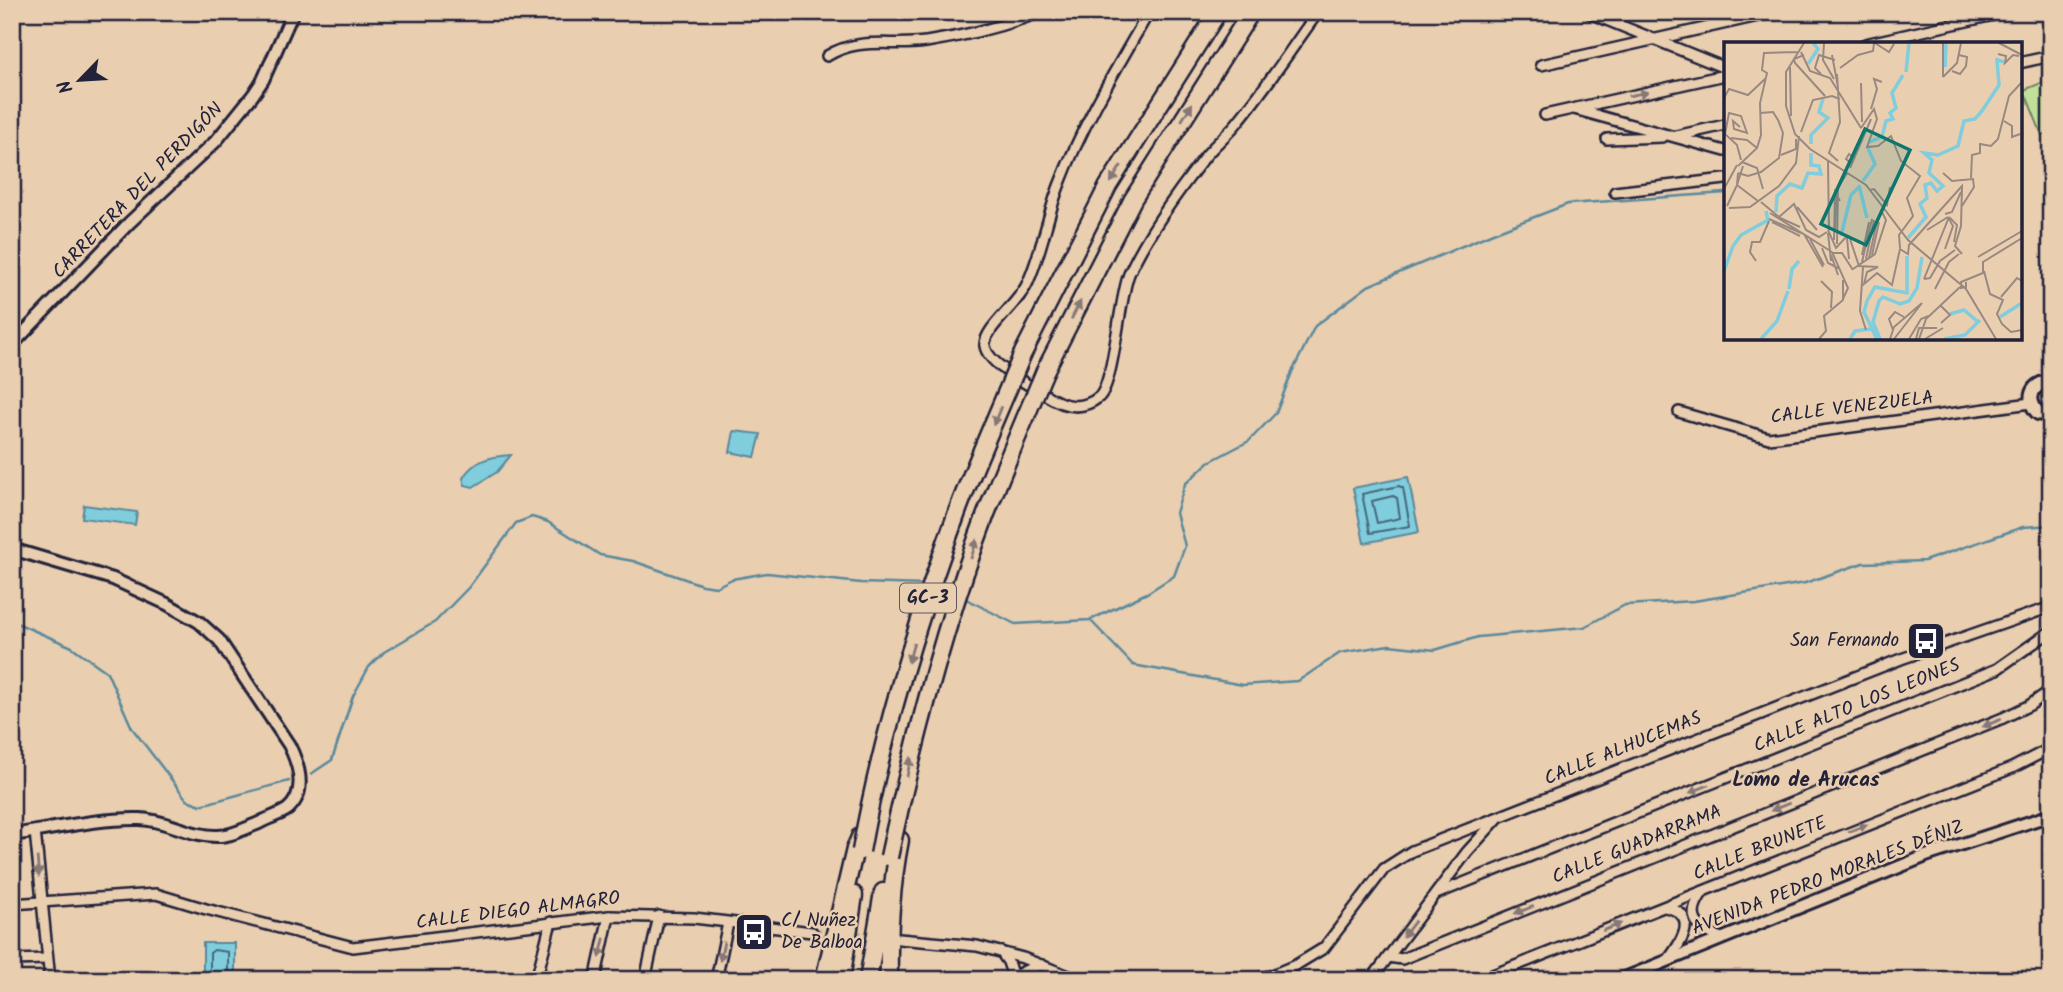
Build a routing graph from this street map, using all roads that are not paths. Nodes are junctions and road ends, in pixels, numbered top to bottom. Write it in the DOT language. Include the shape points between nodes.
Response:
graph roads {
  1 [pos="293,12"];
  2 [pos="1041,12"];
  3 [pos="1149,12"];
  4 [pos="1218,12"];
  5 [pos="1251,12"];
  6 [pos="1318,12"];
  7 [pos="1587,12"];
  8 [pos="1776,12"];
  9 [pos="2007,12"];
  10 [pos="1652,39"];
  11 [pos="1874,42"];
  12 [pos="2051,56"];
  13 [pos="827,57"];
  14 [pos="2021,63"];
  15 [pos="1541,65"];
  16 [pos="1724,68"];
  17 [pos="1724,75"];
  18 [pos="1572,109"];
  19 [pos="1545,115"];
  20 [pos="1724,125"];
  21 [pos="1671,137"];
  22 [pos="1607,139"];
  23 [pos="1724,151"];
  24 [pos="1724,180"];
  25 [pos="1615,192"];
  26 [pos="12,345"];
  27 [pos="2051,370"];
  28 [pos="2045,382"];
  29 [pos="2031,403"];
  30 [pos="1679,412"];
  31 [pos="2051,416"];
  32 [pos="12,549"];
  33 [pos="2051,607"];
  34 [pos="2051,631"];
  35 [pos="2051,690"];
  36 [pos="2051,747"];
  37 [pos="2051,815"];
  38 [pos="1498,818"];
  39 [pos="35,831"];
  40 [pos="12,835"];
  41 [pos="858,850"];
  42 [pos="893,854"];
  43 [pos="1704,890"];
  44 [pos="1436,894"];
  45 [pos="41,902"];
  46 [pos="12,904"];
  47 [pos="1663,907"];
  48 [pos="610,916"];
  49 [pos="659,916"];
  50 [pos="551,922"];
  51 [pos="727,923"];
  52 [pos="812,932"];
  53 [pos="1721,938"];
  54 [pos="899,939"];
  55 [pos="1001,952"];
  56 [pos="1388,957"];
  57 [pos="1023,958"];
  58 [pos="47,959"];
  59 [pos="12,960"];
  60 [pos="1668,960"];
  61 [pos="1042,965"];
  62 [pos="1012,979"];
  63 [pos="50,980"];
  64 [pos="536,980"];
  65 [pos="595,980"];
  66 [pos="645,980"];
  67 [pos="716,980"];
  68 [pos="824,980"];
  69 [pos="841,980"];
  70 [pos="868,980"];
  71 [pos="889,980"];
  72 [pos="1079,980"];
  73 [pos="1247,980"];
  74 [pos="1371,980"];
  75 [pos="1480,980"];
  76 [pos="1620,980"];
  1 -- 26 [label="street, CARRETERA DEL PERDIGÓN" via="263,80 216,141 129,223"];
  2 -- 13 [label="street" via="1005,26 924,42 842,47"];
  3 -- 6 [label="street" via="1082,130 1058,188 1028,285 987,332 985,348 994,362 1070,407 1088,404 1102,394 1122,295 1149,239 1205,156 1236,125"];
  4 -- 41 [label="highway, GC-3, one-way, bridge" via="1108,186 1023,353 960,506 922,616"];
  42 -- 5 [label="highway, GC-3, one-way, bridge" via="912,750 946,635 982,527 1045,371 1133,199"];
  7 -- 10 [label="street"];
  8 -- 10 [label="street"];
  9 -- 11 [label="street"];
  10 -- 15 [label="street"];
  10 -- 16 [label="street"];
  12 -- 14 [label="street"];
  18 -- 17 [label="street, one-way"];
  18 -- 19 [label="street"];
  18 -- 21 [label="street"];
  20 -- 21 [label="street"];
  21 -- 22 [label="street"];
  21 -- 23 [label="street"];
  24 -- 25 [label="street"];
  27 -- 28 [label="main road" via="2044,374"];
  28 -- 29 [label="main road" via="2032,392"];
  29 -- 30 [label="street, CALLE VENEZUELA" via="1769,438"];
  29 -- 31 [label="main road" via="2038,413"];
  32 -- 39 [label="street" via="113,579 200,622 219,640 289,744 300,780 298,796 287,810 219,836 140,819"];
  33 -- 38 [label="street, CALLE ALHUCEMAS" via="1901,659"];
  34 -- 44 [label="street, CALLE ALTO LOS LEONES, one-way" via="1997,668"];
  35 -- 56 [label="street, CALLE GUADARRAMA, one-way" via="2003,718 1402,959"];
  43 -- 36 [label="street, CALLE BRUNETE, one-way" via="2012,768"];
  37 -- 53 [label="street, AVENIDA PEDRO MORALES DÉNIZ" via="1926,856"];
  38 -- 44 [label="street"];
  38 -- 73 [label="street, CALLE ALHUCEMAS" via="1412,851 1384,869 1324,948 1270,976"];
  39 -- 40 [label="street"];
  39 -- 45 [label="street, one-way"];
  41 -- 68 [label="highway"];
  41 -- 69 [label="highway, GC-3"];
  42 -- 70 [label="highway, GC-3"];
  42 -- 71 [label="highway"];
  43 -- 47 [label="street, CALLE BRUNETE"];
  43 -- 53 [label="street" via="1695,903 1694,916 1706,933"];
  44 -- 56 [label="street, one-way"];
  45 -- 46 [label="street, CALLE DIEGO ALMAGRO"];
  45 -- 50 [label="street, CALLE DIEGO ALMAGRO" via="156,894 353,947"];
  45 -- 58 [label="street"];
  47 -- 60 [label="street" via="1682,915 1686,927 1682,942"];
  75 -- 47 [label="street, CALLE BRUNETE, one-way"];
  48 -- 49 [label="street, CALLE DIEGO ALMAGRO"];
  48 -- 50 [label="street, CALLE DIEGO ALMAGRO"];
  48 -- 65 [label="street, one-way"];
  49 -- 51 [label="street, CALLE DIEGO ALMAGRO"];
  49 -- 66 [label="street"];
  50 -- 64 [label="street"];
  51 -- 52 [label="street, CALLE DIEGO ALMAGRO"];
  51 -- 67 [label="street, one-way"];
  53 -- 60 [label="street, AVENIDA PEDRO MORALES DÉNIZ"];
  54 -- 55 [label="street"];
  55 -- 57 [label="street"];
  55 -- 62 [label="street"];
  56 -- 74 [label="street"];
  57 -- 61 [label="street"];
  57 -- 62 [label="street"];
  58 -- 59 [label="street"];
  58 -- 63 [label="street"];
  60 -- 76 [label="street, AVENIDA PEDRO MORALES DÉNIZ"];
  61 -- 62 [label="street"];
  61 -- 72 [label="street"];
}
